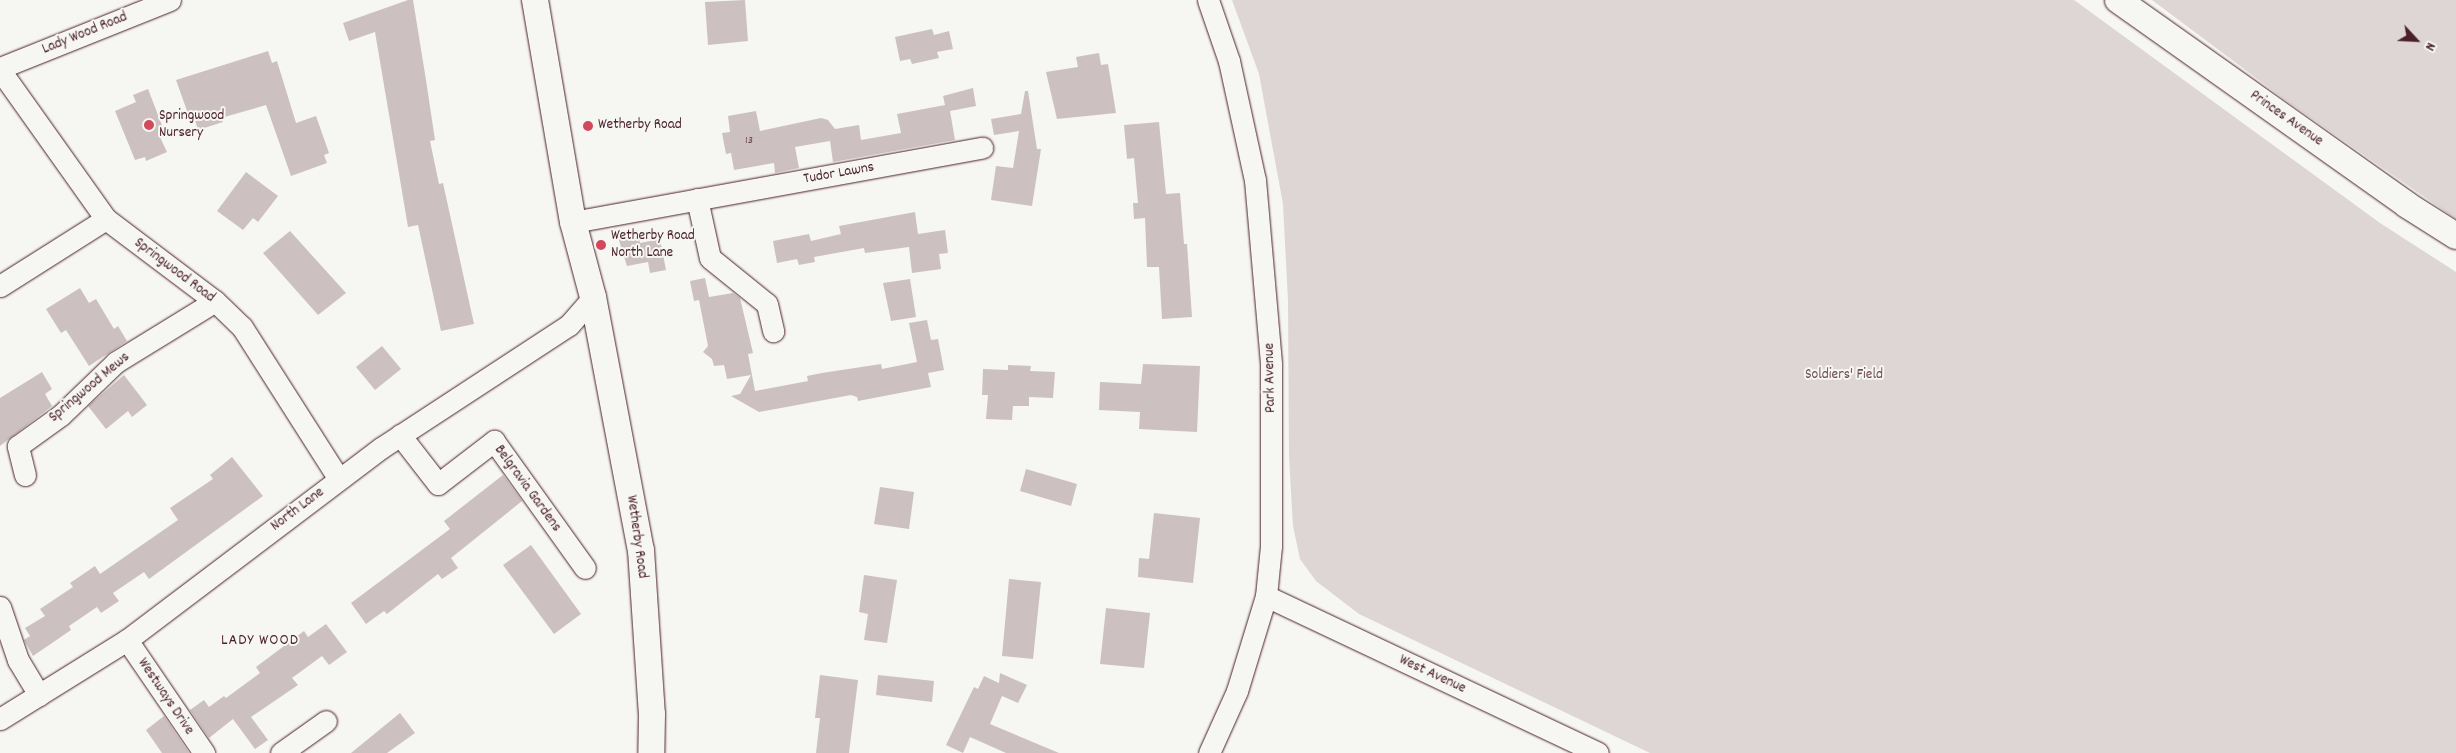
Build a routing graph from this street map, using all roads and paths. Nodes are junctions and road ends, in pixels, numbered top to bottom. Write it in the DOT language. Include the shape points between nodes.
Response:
graph roads {
  1 [pos="170,0"];
  2 [pos="535,0"];
  3 [pos="1208,0"];
  4 [pos="2118,0"];
  5 [pos="0,69"];
  6 [pos="982,148"];
  7 [pos="697,199"];
  8 [pos="106,219"];
  9 [pos="573,222"];
  10 [pos="2456,236"];
  11 [pos="0,286"];
  12 [pos="594,297"];
  13 [pos="215,300"];
  14 [pos="773,330"];
  15 [pos="400,435"];
  16 [pos="25,475"];
  17 [pos="339,479"];
  18 [pos="585,568"];
  19 [pos="1266,596"];
  20 [pos="0,607"];
  21 [pos="126,640"];
  22 [pos="39,695"];
  23 [pos="0,719"];
  24 [pos="326,721"];
  25 [pos="204,753"];
  26 [pos="281,753"];
  27 [pos="651,753"];
  28 [pos="1209,753"];
  29 [pos="1598,753"];
  1 -- 5 [label="street, Lady Wood Road"];
  2 -- 9 [label="street, Wetherby Road"];
  3 -- 19 [label="street, Park Avenue" via="1229,60 1256,189 1271,345 1271,546"];
  4 -- 10 [label="street, Princes Avenue" via="2407,205"];
  5 -- 8 [label="street, Springwood Road"];
  6 -- 7 [label="street, Tudor Lawns"];
  7 -- 9 [label="street, Tudor Lawns"];
  7 -- 14 [label="street" via="710,258 767,304"];
  8 -- 11 [label="street"];
  8 -- 13 [label="street, Springwood Road"];
  9 -- 12 [label="street, Wetherby Road"];
  12 -- 15 [label="street, North Lane" via="569,325"];
  12 -- 27 [label="street, Wetherby Road" via="641,550 652,714"];
  13 -- 16 [label="street, Springwood Mews" via="116,362 62,415 18,446"];
  13 -- 17 [label="street, Springwood Road" via="242,327"];
  15 -- 17 [label="street, North Lane"];
  15 -- 18 [label="street, Belgravia Gardens" via="438,484 494,441"];
  17 -- 21 [label="street, North Lane"];
  19 -- 28 [label="street, Park Avenue" via="1237,691"];
  19 -- 29 [label="street, West Avenue"];
  20 -- 22 [label="street" via="18,660"];
  21 -- 22 [label="street, North Lane"];
  21 -- 25 [label="street, Westways Drive"];
  22 -- 23 [label="street, North Lane"];
  24 -- 26 [label="street"];
}
